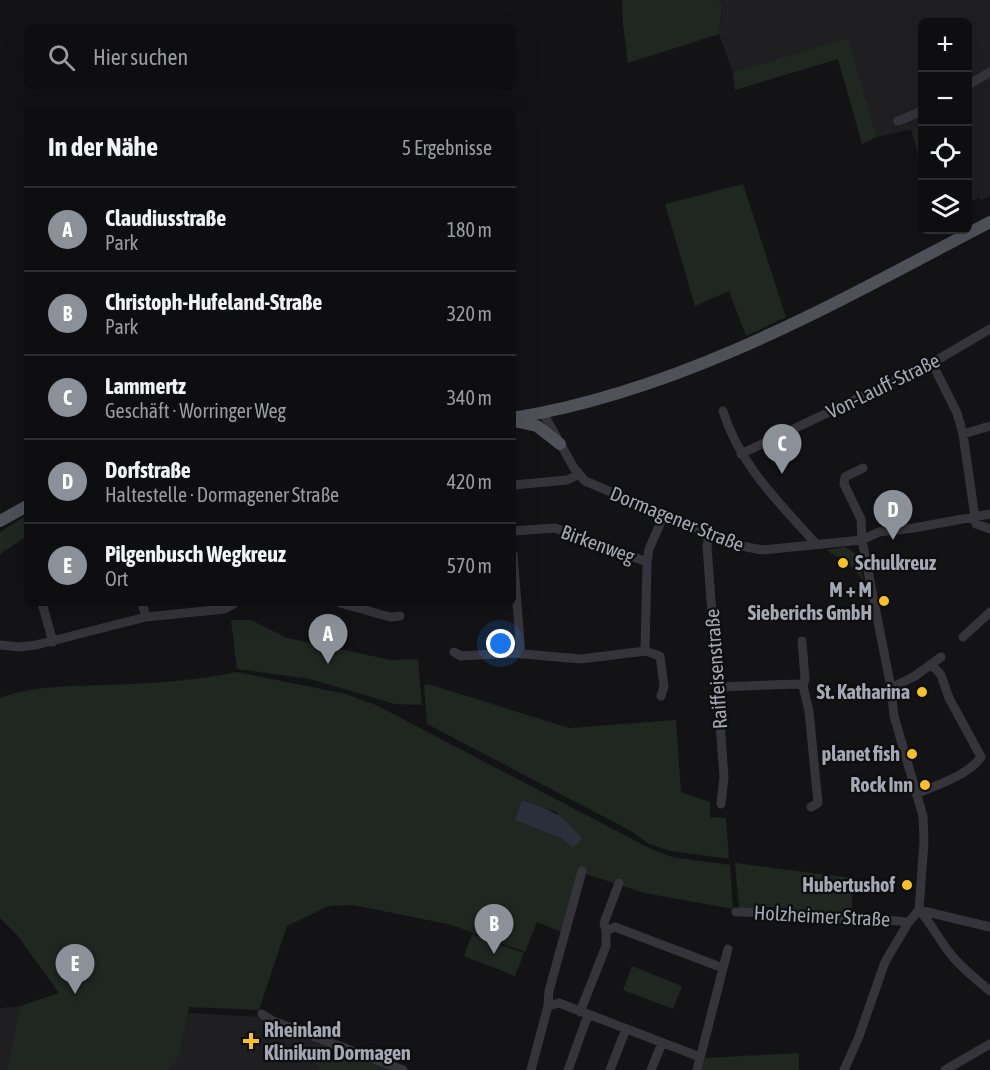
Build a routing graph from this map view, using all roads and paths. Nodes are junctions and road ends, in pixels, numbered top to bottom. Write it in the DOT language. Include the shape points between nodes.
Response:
graph roads {
  1 [pos="990,72"];
  2 [pos="972,83"];
  3 [pos="918,113"];
  4 [pos="898,121"];
  5 [pos="990,222"];
  6 [pos="990,329"];
  7 [pos="932,363"];
  8 [pos="723,411"];
  9 [pos="543,413"];
  10 [pos="516,419"];
  11 [pos="516,421"];
  12 [pos="990,426"];
  13 [pos="963,434"];
  14 [pos="560,444"];
  15 [pos="741,454"];
  16 [pos="863,468"];
  17 [pos="578,475"];
  18 [pos="516,485"];
  19 [pos="24,508"];
  20 [pos="990,514"];
  21 [pos="664,515"];
  22 [pos="975,517"];
  23 [pos="0,521"];
  24 [pos="990,529"];
  25 [pos="516,531"];
  26 [pos="709,534"];
  27 [pos="862,540"];
  28 [pos="816,544"];
  29 [pos="647,562"];
  30 [pos="516,596"];
  31 [pos="43,606"];
  32 [pos="143,606"];
  33 [pos="230,606"];
  34 [pos="351,606"];
  35 [pos="990,612"];
  36 [pos="146,616"];
  37 [pos="400,616"];
  38 [pos="963,637"];
  39 [pos="802,641"];
  40 [pos="53,642"];
  41 [pos="0,645"];
  42 [pos="645,651"];
  43 [pos="454,652"];
  44 [pos="521,654"];
  45 [pos="941,657"];
  46 [pos="932,665"];
  47 [pos="803,686"];
  48 [pos="718,687"];
  49 [pos="891,688"];
  50 [pos="661,696"];
  51 [pos="916,794"];
  52 [pos="721,804"];
  53 [pos="811,807"];
  54 [pos="582,871"];
  55 [pos="619,883"];
  56 [pos="919,910"];
  57 [pos="736,912"];
  58 [pos="908,922"];
  59 [pos="990,927"];
  60 [pos="606,931"];
  61 [pos="728,949"];
  62 [pos="723,968"];
  63 [pos="990,991"];
  64 [pos="548,1006"];
  65 [pos="584,1013"];
  66 [pos="262,1014"];
  67 [pos="626,1029"];
  68 [pos="662,1043"];
  69 [pos="990,1044"];
  70 [pos="700,1057"];
  71 [pos="403,1070"];
  72 [pos="531,1070"];
  73 [pos="568,1070"];
  74 [pos="610,1070"];
  75 [pos="651,1070"];
  76 [pos="696,1070"];
  77 [pos="843,1070"];
  78 [pos="945,1070"];
  1 -- 2 [label="street"];
  3 -- 4 [label="street"];
  5 -- 9 [label="main road" via="709,362 615,396"];
  6 -- 7 [label="street, Von-Lauff-Straße"];
  7 -- 13 [label="street"];
  7 -- 15 [label="street, Von-Lauff-Straße"];
  8 -- 15 [label="street"];
  9 -- 10 [label="main road"];
  9 -- 14 [label="street"];
  11 -- 14 [label="main road" via="537,426"];
  12 -- 13 [label="street"];
  13 -- 22 [label="street"];
  14 -- 17 [label="street"];
  15 -- 28 [label="street"];
  16 -- 27 [label="street" via="844,481 861,519"];
  17 -- 18 [label="street" via="567,480"];
  17 -- 21 [label="street, Dormagener Straße"];
  19 -- 23 [label="main road"];
  20 -- 22 [label="street, Dormagener Straße"];
  21 -- 26 [label="street, Dormagener Straße"];
  21 -- 29 [label="street"];
  22 -- 24 [label="street" via="976,524"];
  22 -- 27 [label="street, Dormagener Straße" via="879,532"];
  25 -- 29 [label="street, Birkenweg" via="555,528"];
  26 -- 28 [label="street, Dormagener Straße" via="762,550"];
  26 -- 48 [label="street, Raiffeisenstraße"];
  27 -- 28 [label="street, Dormagener Straße"];
  27 -- 49 [label="street"];
  29 -- 42 [label="street"];
  30 -- 44 [label="street"];
  31 -- 40 [label="street"];
  32 -- 36 [label="street"];
  33 -- 36 [label="street"];
  34 -- 37 [label="street"];
  35 -- 38 [label="street"];
  36 -- 40 [label="street"];
  39 -- 47 [label="street"];
  40 -- 41 [label="street" via="19,647"];
  42 -- 44 [label="street" via="581,659"];
  42 -- 50 [label="street" via="660,656 664,686"];
  43 -- 44 [label="street" via="461,656"];
  45 -- 46 [label="street"];
  46 -- 49 [label="street"];
  46 -- 51 [label="street" via="941,675 981,757 967,769"];
  47 -- 48 [label="street"];
  47 -- 53 [label="street" via="818,803"];
  48 -- 52 [label="street, Raiffeisenstraße" via="724,777"];
  49 -- 51 [label="street"];
  51 -- 56 [label="street" via="923,816 924,842"];
  54 -- 64 [label="street"];
  55 -- 60 [label="street" via="604,922"];
  56 -- 58 [label="street"];
  56 -- 59 [label="street"];
  56 -- 63 [label="street" via="962,967"];
  57 -- 58 [label="street, Holzheimer Straße"];
  58 -- 77 [label="street" via="885,962"];
  60 -- 62 [label="street" via="615,927"];
  60 -- 65 [label="street" via="606,945"];
  61 -- 62 [label="street"];
  62 -- 70 [label="street"];
  64 -- 65 [label="street" via="559,1003"];
  64 -- 72 [label="street"];
  65 -- 67 [label="street"];
  65 -- 73 [label="street"];
  66 -- 71 [label="street"];
  67 -- 68 [label="street"];
  67 -- 74 [label="street"];
  68 -- 70 [label="street"];
  68 -- 75 [label="street"];
  69 -- 78 [label="street"];
  70 -- 76 [label="street"];
}
